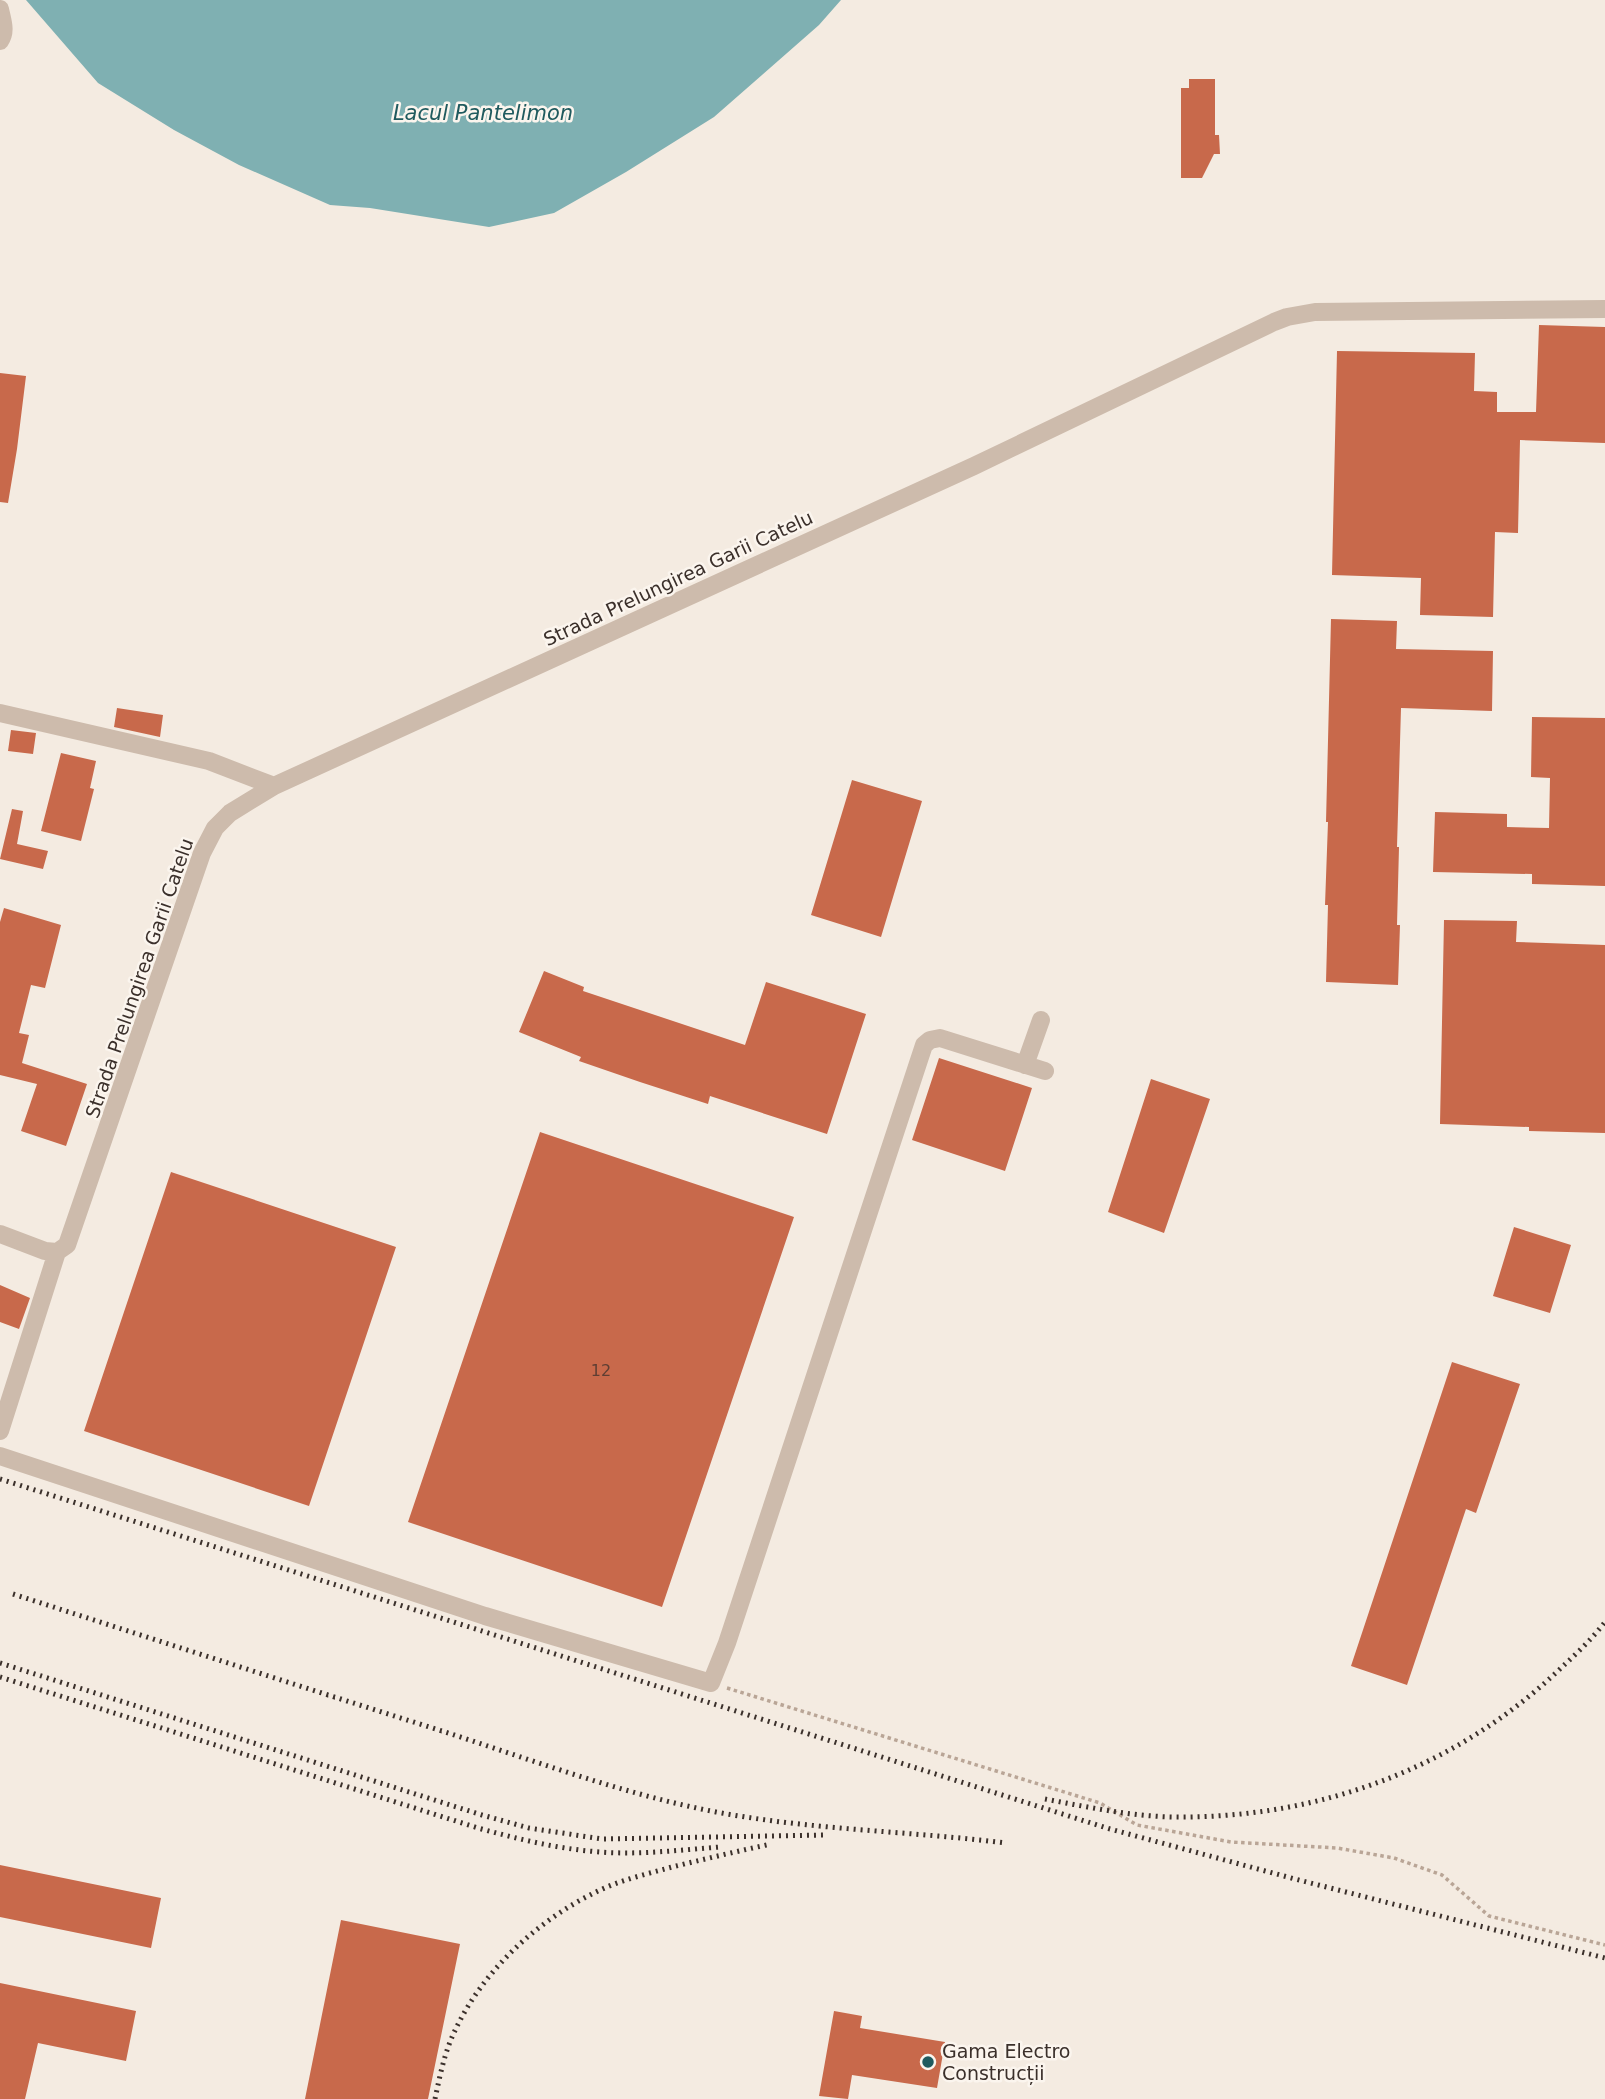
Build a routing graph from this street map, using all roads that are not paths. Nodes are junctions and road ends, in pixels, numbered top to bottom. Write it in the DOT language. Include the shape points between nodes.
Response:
graph roads {
  1 [pos="0,9"];
  2 [pos="0,41"];
  3 [pos="1605,309"];
  4 [pos="0,713"];
  5 [pos="274,786"];
  6 [pos="1041,1020"];
  7 [pos="1025,1065"];
  8 [pos="1045,1071"];
  9 [pos="0,1234"];
  10 [pos="57,1252"];
  11 [pos="0,1431"];
  12 [pos="0,1456"];
  1 -- 2 [label="street" via="4,28"];
  3 -- 5 [label="street, Strada Prelungirea Garii Catelu" via="1315,312 1287,317 974,466"];
  4 -- 5 [label="street" via="209,761"];
  5 -- 10 [label="street, Strada Prelungirea Garii Catelu" via="230,813 215,828 202,853 67,1245"];
  6 -- 7 [label="street"];
  7 -- 8 [label="street"];
  7 -- 12 [label="street" via="940,1038 923,1045 711,1683 485,1616"];
  9 -- 10 [label="street"];
  10 -- 11 [label="street, Strada Prelungirea Garii Catelu"];
}
